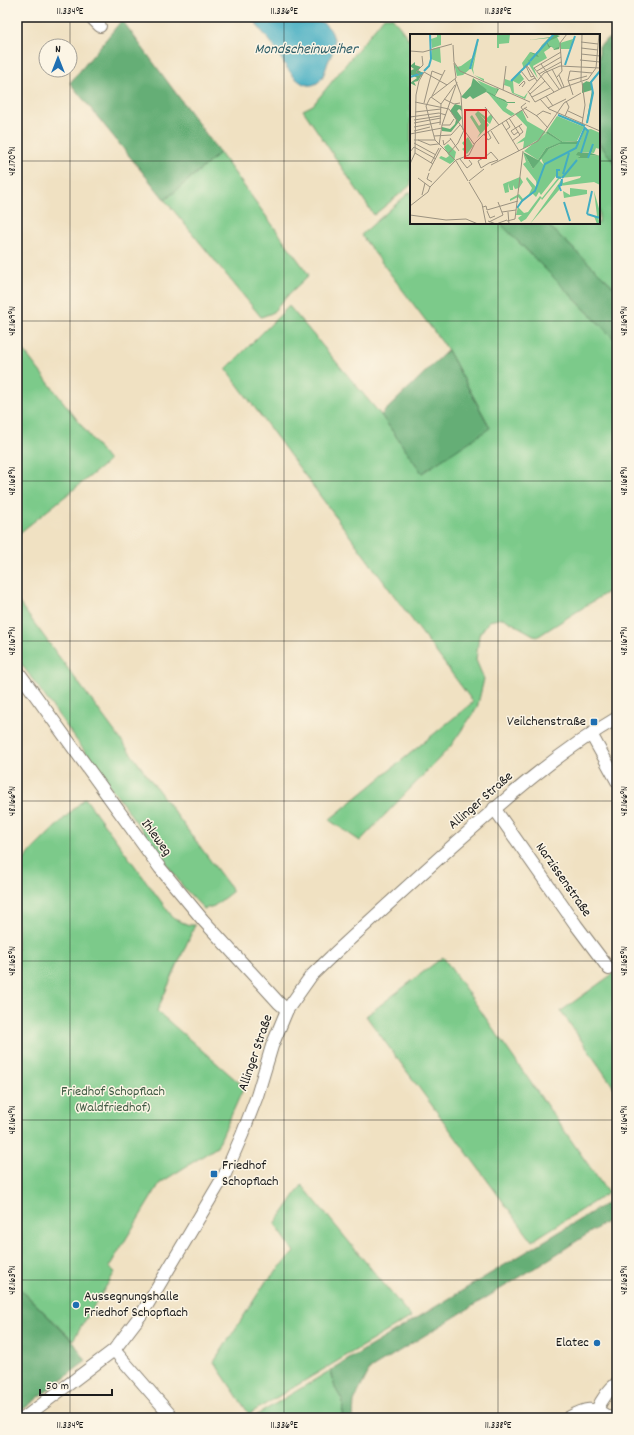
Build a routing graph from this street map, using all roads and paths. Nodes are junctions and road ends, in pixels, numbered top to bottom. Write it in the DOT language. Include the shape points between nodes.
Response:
graph roads {
  1 [pos="91,17"];
  2 [pos="100,26"];
  3 [pos="17,670"];
  4 [pos="617,718"];
  5 [pos="591,734"];
  6 [pos="617,781"];
  7 [pos="494,808"];
  8 [pos="609,969"];
  9 [pos="287,1010"];
  10 [pos="114,1350"];
  11 [pos="617,1383"];
  12 [pos="597,1410"];
  13 [pos="24,1418"];
  14 [pos="173,1418"];
  15 [pos="568,1418"];
  16 [pos="609,1418"];
  1 -- 2 [label="street"];
  3 -- 9 [label="street, Ihleweg" via="160,868 203,920"];
  4 -- 5 [label="street, Allinger Straße"];
  5 -- 6 [label="street"];
  5 -- 7 [label="street, Allinger Straße"];
  7 -- 8 [label="street, Narzissenstraße"];
  7 -- 9 [label="street, Allinger Straße" via="336,952 312,976"];
  9 -- 10 [label="street, Allinger Straße" via="272,1046 245,1129 225,1174 143,1312"];
  10 -- 13 [label="street, Allinger Straße"];
  10 -- 14 [label="street"];
  11 -- 12 [label="street" via="604,1395"];
  12 -- 15 [label="street" via="581,1411"];
  12 -- 16 [label="street"];
}
